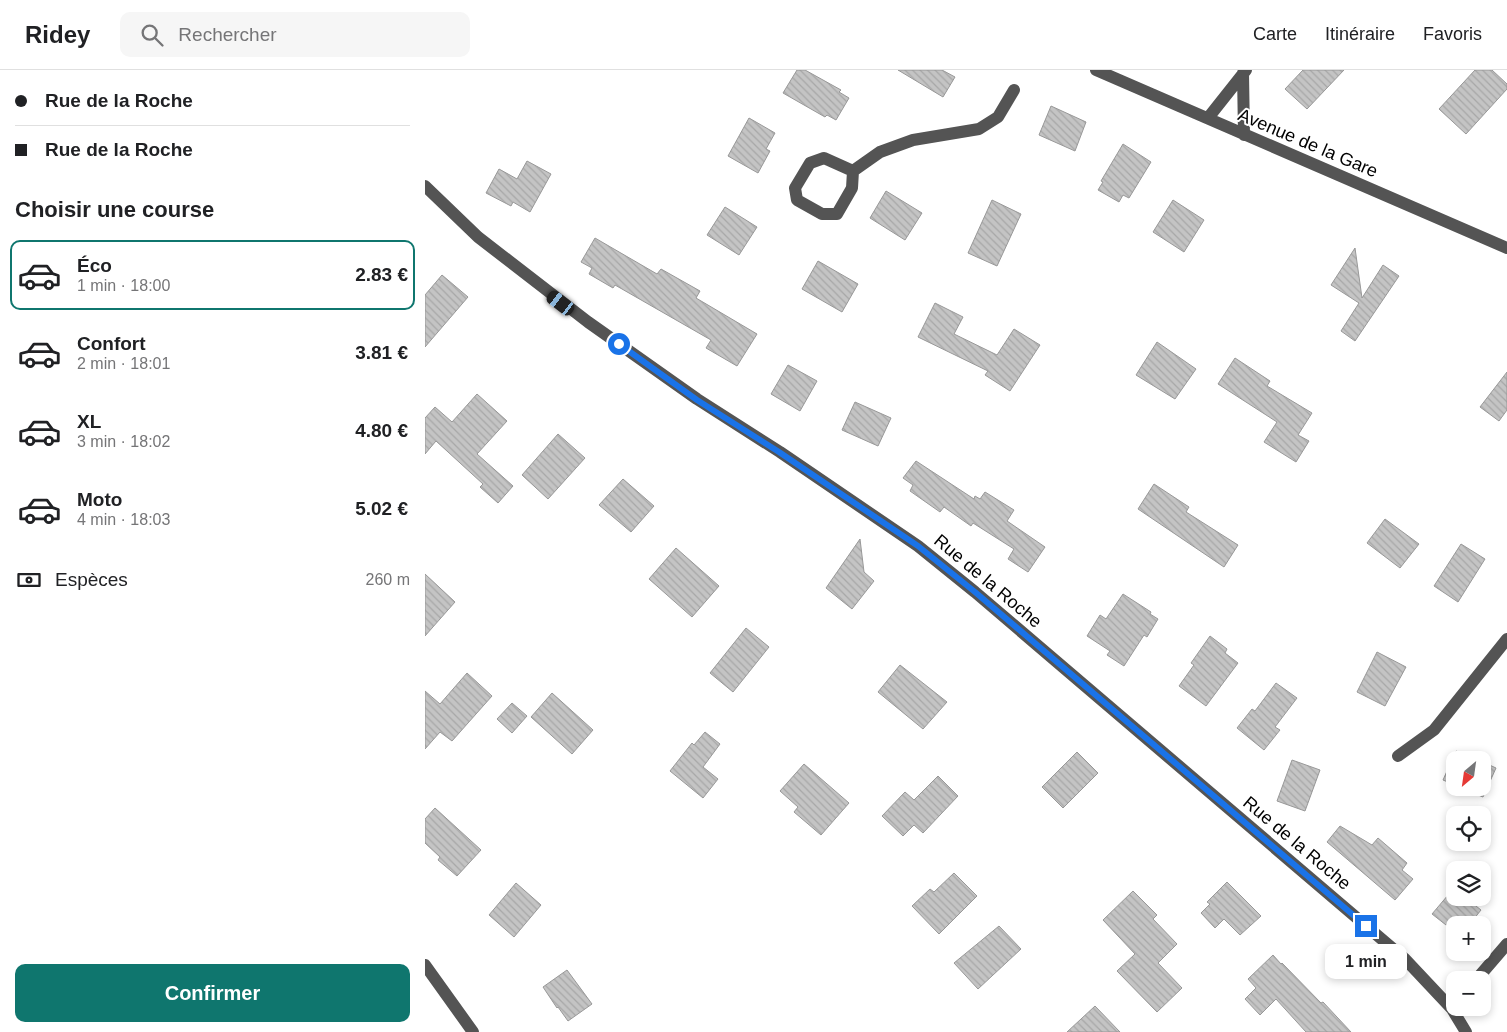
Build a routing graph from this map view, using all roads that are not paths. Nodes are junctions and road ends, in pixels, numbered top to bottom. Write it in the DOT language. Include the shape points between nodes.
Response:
graph roads {
  1 [pos="1096,70"];
  2 [pos="1245,72"];
  3 [pos="1014,90"];
  4 [pos="1208,118"];
  5 [pos="1244,135"];
  6 [pos="853,171"];
  7 [pos="425,186"];
  8 [pos="1507,248"];
  9 [pos="1507,640"];
  10 [pos="1398,756"];
  11 [pos="1507,944"];
  12 [pos="425,965"];
  13 [pos="1484,971"];
  14 [pos="1446,1000"];
  15 [pos="1458,1016"];
  16 [pos="473,1032"];
  17 [pos="1466,1032"];
  1 -- 4 [label="street, Avenue de la Gare"];
  2 -- 4 [label="street"];
  2 -- 5 [label="street"];
  3 -- 6 [label="street" via="998,117 979,129 913,140 880,152"];
  4 -- 5 [label="street, Avenue de la Gare"];
  5 -- 8 [label="street, Avenue de la Gare"];
  6 -- 6 [label="street" via="824,158 810,163 795,188 797,200 822,214 837,214 852,188"];
  7 -- 14 [label="street, Rue de la Roche" via="478,237 588,322 697,400 918,546 961,580 1405,959"];
  9 -- 10 [label="street" via="1434,730"];
  11 -- 13 [label="street"];
  12 -- 16 [label="street"];
  15 -- 17 [label="street, Rue de la Roche"];
}
